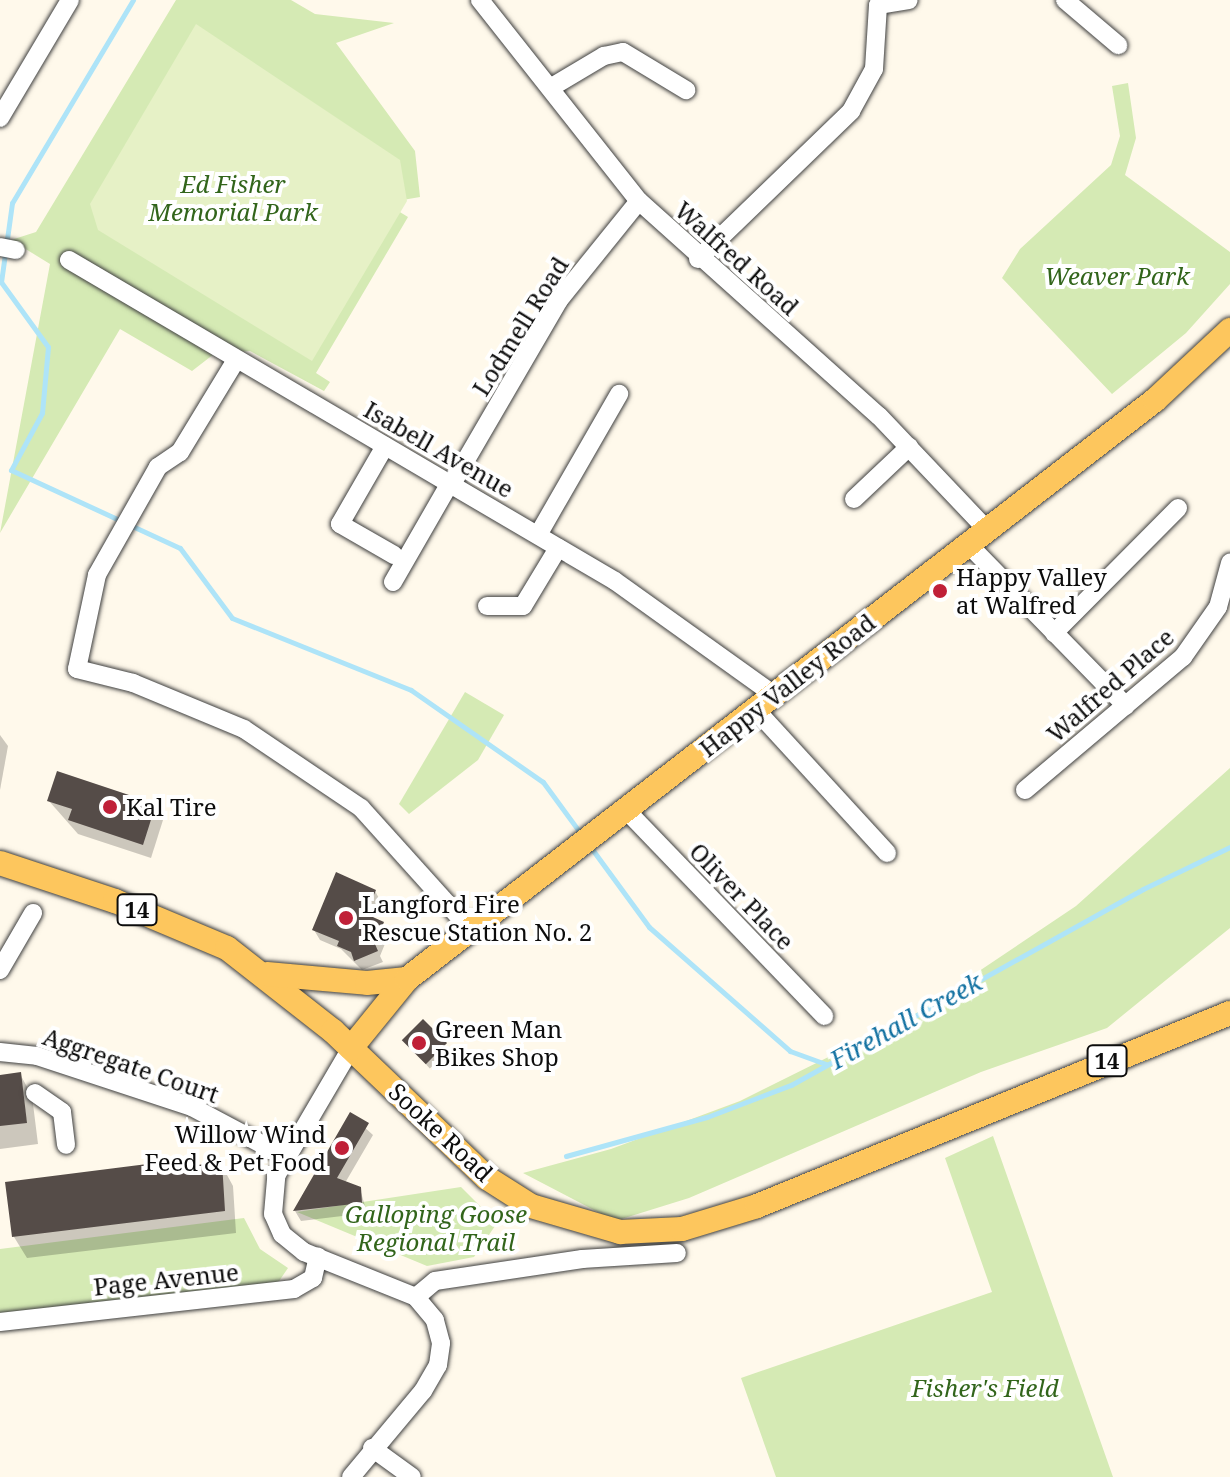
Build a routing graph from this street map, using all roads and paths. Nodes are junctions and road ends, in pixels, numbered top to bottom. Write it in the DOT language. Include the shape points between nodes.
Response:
graph roads {
  1 [pos="70,0"];
  2 [pos="480,0"];
  3 [pos="909,0"];
  4 [pos="1065,0"];
  5 [pos="876,2"];
  6 [pos="1118,45"];
  7 [pos="550,88"];
  8 [pos="686,90"];
  9 [pos="0,118"];
  10 [pos="639,201"];
  11 [pos="698,259"];
  12 [pos="69,260"];
  13 [pos="1230,330"];
  14 [pos="236,360"];
  15 [pos="619,394"];
  16 [pos="385,446"];
  17 [pos="909,447"];
  18 [pos="451,483"];
  19 [pos="854,499"];
  20 [pos="1178,508"];
  21 [pos="538,535"];
  22 [pos="977,537"];
  23 [pos="558,548"];
  24 [pos="394,555"];
  25 [pos="1230,563"];
  26 [pos="393,582"];
  27 [pos="487,606"];
  28 [pos="1054,633"];
  29 [pos="765,703"];
  30 [pos="1126,706"];
  31 [pos="1025,790"];
  32 [pos="626,810"];
  33 [pos="887,853"];
  34 [pos="0,863"];
  35 [pos="33,913"];
  36 [pos="471,930"];
  37 [pos="0,970"];
  38 [pos="267,974"];
  39 [pos="407,979"];
  40 [pos="1230,1013"];
  41 [pos="824,1016"];
  42 [pos="351,1048"];
  43 [pos="0,1052"];
  44 [pos="35,1093"];
  45 [pos="66,1145"];
  46 [pos="286,1157"];
  47 [pos="677,1253"];
  48 [pos="318,1257"];
  49 [pos="416,1297"];
  50 [pos="0,1322"];
  51 [pos="372,1448"];
  52 [pos="351,1477"];
  53 [pos="412,1477"];
  1 -- 9 [label="street"];
  2 -- 7 [label="street, Walfred Road"];
  3 -- 5 [label="street"];
  4 -- 6 [label="street"];
  5 -- 11 [label="street" via="874,69 851,111"];
  7 -- 8 [label="street" via="604,56 623,52"];
  7 -- 10 [label="street, Walfred Road"];
  10 -- 11 [label="street, Walfred Road"];
  10 -- 18 [label="street, Lodmell Road" via="559,300"];
  11 -- 17 [label="street, Walfred Road" via="836,376"];
  12 -- 14 [label="street, Isabell Avenue"];
  13 -- 22 [label="main road, Happy Valley Road" via="1155,400"];
  14 -- 16 [label="street, Isabell Avenue"];
  14 -- 36 [label="street" via="180,452 158,467 97,575 77,669 133,683 257,738 361,808"];
  15 -- 21 [label="street"];
  16 -- 18 [label="street, Isabell Avenue"];
  16 -- 24 [label="street" via="340,524"];
  17 -- 19 [label="street"];
  17 -- 22 [label="street, Walfred Road"];
  18 -- 21 [label="street, Isabell Avenue"];
  18 -- 26 [label="street, Lodmell Road"];
  20 -- 28 [label="street"];
  21 -- 23 [label="street, Isabell Avenue"];
  22 -- 28 [label="street, Walfred Road"];
  22 -- 29 [label="main road, Happy Valley Road"];
  23 -- 27 [label="street" via="523,606"];
  23 -- 29 [label="street, Isabell Avenue" via="661,612"];
  25 -- 30 [label="street, Walfred Place" via="1218,607 1201,636"];
  28 -- 30 [label="street, Walfred Road"];
  29 -- 32 [label="main road, Happy Valley Road"];
  29 -- 33 [label="street, Isabell Avenue"];
  30 -- 31 [label="street, Walfred Place"];
  32 -- 36 [label="main road, Happy Valley Road"];
  32 -- 41 [label="street, Oliver Place"];
  34 -- 38 [label="main road, Sooke Road / 14" via="177,925"];
  35 -- 37 [label="street"];
  36 -- 39 [label="main road, Happy Valley Road"];
  38 -- 39 [label="main road" via="367,983"];
  38 -- 42 [label="main road, Sooke Road / 14"];
  39 -- 42 [label="main road, Happy Valley Road"];
  40 -- 42 [label="main road, Sooke Road / 14" via="757,1206 682,1229 620,1232 531,1206 487,1178"];
  42 -- 46 [label="street"];
  43 -- 46 [label="street, Aggregate Court" via="37,1056 192,1107"];
  44 -- 45 [label="street" via="62,1112"];
  46 -- 48 [label="street" via="273,1185 273,1214 291,1244"];
  47 -- 49 [label="street" via="582,1259 435,1281"];
  48 -- 49 [label="street"];
  48 -- 50 [label="street, Page Avenue" via="313,1278 294,1289"];
  49 -- 51 [label="street" via="435,1320 441,1343 438,1365 423,1391"];
  51 -- 52 [label="street"];
  51 -- 53 [label="street"];
}
